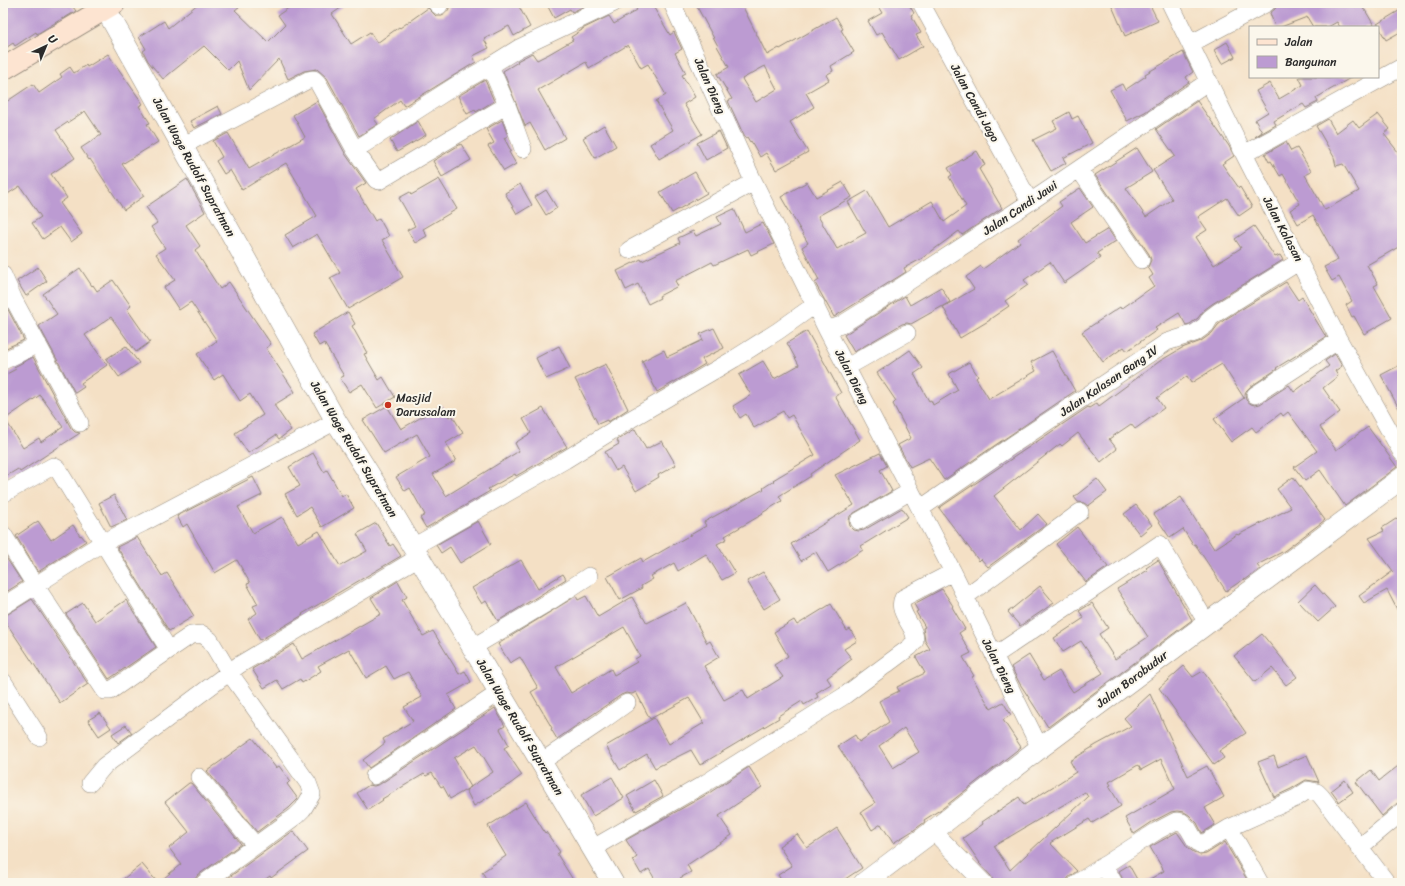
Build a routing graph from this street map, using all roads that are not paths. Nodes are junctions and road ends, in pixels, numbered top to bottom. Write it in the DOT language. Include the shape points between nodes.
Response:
graph roads {
  1 [pos="614,3"];
  2 [pos="672,3"];
  3 [pos="920,3"];
  4 [pos="1170,3"];
  5 [pos="1267,3"];
  6 [pos="110,6"];
  7 [pos="1190,44"];
  8 [pos="490,66"];
  9 [pos="1402,67"];
  10 [pos="3,69"];
  11 [pos="1209,81"];
  12 [pos="507,105"];
  13 [pos="182,146"];
  14 [pos="523,149"];
  15 [pos="355,150"];
  16 [pos="1244,154"];
  17 [pos="1079,169"];
  18 [pos="754,182"];
  19 [pos="1030,202"];
  20 [pos="628,250"];
  21 [pos="1141,260"];
  22 [pos="1300,261"];
  23 [pos="3,275"];
  24 [pos="816,304"];
  25 [pos="828,330"];
  26 [pos="907,333"];
  27 [pos="1340,340"];
  28 [pos="38,344"];
  29 [pos="3,361"];
  30 [pos="847,368"];
  31 [pos="1255,395"];
  32 [pos="336,421"];
  33 [pos="80,423"];
  34 [pos="1402,453"];
  35 [pos="1402,478"];
  36 [pos="911,491"];
  37 [pos="3,494"];
  38 [pos="920,509"];
  39 [pos="1080,512"];
  40 [pos="859,521"];
  41 [pos="3,534"];
  42 [pos="102,543"];
  43 [pos="416,552"];
  44 [pos="953,572"];
  45 [pos="589,576"];
  46 [pos="35,585"];
  47 [pos="965,597"];
  48 [pos="3,606"];
  49 [pos="1207,623"];
  50 [pos="473,647"];
  51 [pos="169,650"];
  52 [pos="994,656"];
  53 [pos="234,668"];
  54 [pos="3,681"];
  55 [pos="500,692"];
  56 [pos="627,702"];
  57 [pos="39,738"];
  58 [pos="1040,748"];
  59 [pos="541,762"];
  60 [pos="374,776"];
  61 [pos="200,777"];
  62 [pos="90,782"];
  63 [pos="1402,812"];
  64 [pos="1229,828"];
  65 [pos="933,832"];
  66 [pos="255,845"];
  67 [pos="592,848"];
  68 [pos="1359,848"];
  69 [pos="1104,865"];
  70 [pos="980,879"];
  71 [pos="204,883"];
  72 [pos="613,883"];
  73 [pos="864,883"];
  74 [pos="1077,883"];
  75 [pos="1114,883"];
  76 [pos="1260,883"];
  77 [pos="1386,883"];
  1 -- 8 [label="street" via="519,48"];
  2 -- 18 [label="street, Jalan Dieng"];
  3 -- 19 [label="street, Jalan Candi Jago"];
  4 -- 7 [label="street, Jalan Kalasan"];
  5 -- 7 [label="street"];
  6 -- 10 [label="main road"];
  6 -- 13 [label="street, Jalan Wage Rudolf Supratman" via="109,15"];
  7 -- 11 [label="street, Jalan Kalasan"];
  8 -- 12 [label="street"];
  8 -- 15 [label="street"];
  9 -- 16 [label="street"];
  11 -- 16 [label="street, Jalan Kalasan"];
  11 -- 17 [label="street, Jalan Candi Jawi"];
  12 -- 14 [label="street"];
  12 -- 15 [label="street" via="379,181"];
  13 -- 15 [label="street" via="314,79"];
  13 -- 32 [label="street, Jalan Wage Rudolf Supratman"];
  16 -- 22 [label="street, Jalan Kalasan"];
  17 -- 19 [label="street, Jalan Candi Jawi"];
  17 -- 21 [label="street"];
  18 -- 20 [label="street"];
  18 -- 24 [label="street, Jalan Dieng"];
  19 -- 25 [label="street, Jalan Candi Jawi" via="876,303 841,325"];
  22 -- 27 [label="street, Jalan Kalasan"];
  22 -- 38 [label="street, Jalan Kalasan Gang IV" via="1218,312 1195,333 1167,342"];
  23 -- 28 [label="street"];
  24 -- 25 [label="street, Jalan Dieng"];
  24 -- 43 [label="street" via="734,359 631,419"];
  25 -- 30 [label="street, Jalan Dieng"];
  26 -- 30 [label="street"];
  27 -- 31 [label="street"];
  27 -- 34 [label="street, Jalan Kalasan"];
  28 -- 29 [label="street"];
  28 -- 33 [label="street"];
  30 -- 36 [label="street, Jalan Dieng"];
  32 -- 42 [label="street"];
  32 -- 43 [label="street, Jalan Wage Rudolf Supratman"];
  35 -- 49 [label="street, Jalan Borobudur"];
  36 -- 38 [label="street, Jalan Dieng"];
  36 -- 40 [label="street"];
  37 -- 42 [label="street" via="53,466 59,470"];
  38 -- 44 [label="street, Jalan Dieng"];
  39 -- 47 [label="street"];
  41 -- 46 [label="street"];
  42 -- 46 [label="street"];
  42 -- 51 [label="street"];
  43 -- 50 [label="street, Jalan Wage Rudolf Supratman"];
  43 -- 53 [label="street"];
  44 -- 47 [label="street, Jalan Dieng"];
  44 -- 67 [label="street" via="903,598 901,608 914,632 915,641 910,647 844,696 704,784"];
  45 -- 50 [label="street"];
  46 -- 48 [label="street"];
  46 -- 51 [label="street" via="107,692"];
  47 -- 52 [label="street, Jalan Dieng"];
  49 -- 52 [label="street" via="1160,544"];
  49 -- 58 [label="street, Jalan Borobudur"];
  50 -- 55 [label="street, Jalan Wage Rudolf Supratman"];
  51 -- 53 [label="street" via="191,635 202,634"];
  52 -- 58 [label="street, Jalan Dieng"];
  53 -- 62 [label="street" via="104,766"];
  53 -- 66 [label="street" via="308,783 312,794 296,816"];
  54 -- 57 [label="street"];
  55 -- 59 [label="street, Jalan Wage Rudolf Supratman"];
  55 -- 60 [label="street"];
  56 -- 59 [label="street"];
  58 -- 65 [label="street, Jalan Borobudur"];
  59 -- 67 [label="street, Jalan Wage Rudolf Supratman"];
  61 -- 66 [label="street"];
  63 -- 68 [label="street"];
  64 -- 68 [label="street" via="1312,790 1321,796"];
  64 -- 69 [label="street" via="1201,845 1182,822 1176,821"];
  64 -- 76 [label="street"];
  65 -- 70 [label="street"];
  65 -- 73 [label="street, Jalan Borobudur"];
  66 -- 71 [label="street"];
  67 -- 72 [label="street, Jalan Wage Rudolf Supratman"];
  68 -- 77 [label="street"];
  69 -- 74 [label="street"];
  69 -- 75 [label="street"];
}
